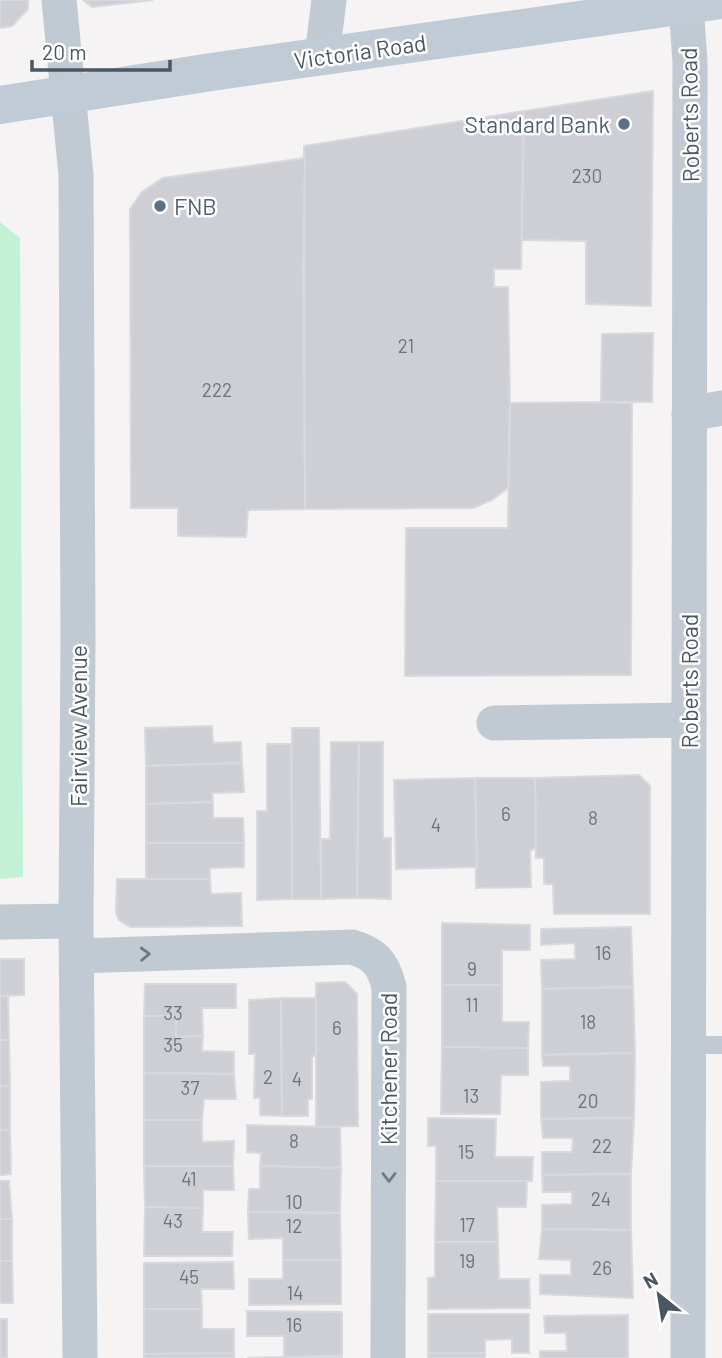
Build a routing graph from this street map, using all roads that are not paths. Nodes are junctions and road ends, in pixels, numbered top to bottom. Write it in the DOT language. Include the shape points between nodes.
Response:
graph roads {
  1 [pos="59,0"];
  2 [pos="329,0"];
  3 [pos="703,3"];
  4 [pos="623,7"];
  5 [pos="322,57"];
  6 [pos="69,94"];
  7 [pos="0,105"];
  8 [pos="706,411"];
  9 [pos="689,720"];
  10 [pos="494,723"];
  11 [pos="76,921"];
  12 [pos="0,922"];
  13 [pos="77,956"];
  14 [pos="705,1045"];
  15 [pos="80,1358"];
  16 [pos="388,1358"];
  17 [pos="688,1358"];
  1 -- 6 [label="street, Fairview Avenue"];
  2 -- 5 [label="street"];
  3 -- 4 [label="main road, Victoria Road"];
  3 -- 8 [label="street, Roberts Road" via="690,62"];
  4 -- 5 [label="main road, Victoria Road"];
  5 -- 6 [label="main road, Victoria Road"];
  6 -- 7 [label="main road, Victoria Road"];
  6 -- 11 [label="street, Fairview Avenue" via="76,175"];
  8 -- 9 [label="street, Roberts Road"];
  9 -- 10 [label="street"];
  9 -- 14 [label="street, Roberts Road"];
  11 -- 12 [label="street"];
  11 -- 13 [label="street, Fairview Avenue"];
  13 -- 15 [label="street, Fairview Avenue"];
  13 -- 16 [label="street, Kitchener Road, one-way" via="352,947 369,952 380,964 389,987"];
  14 -- 17 [label="street, Roberts Road"];
}
